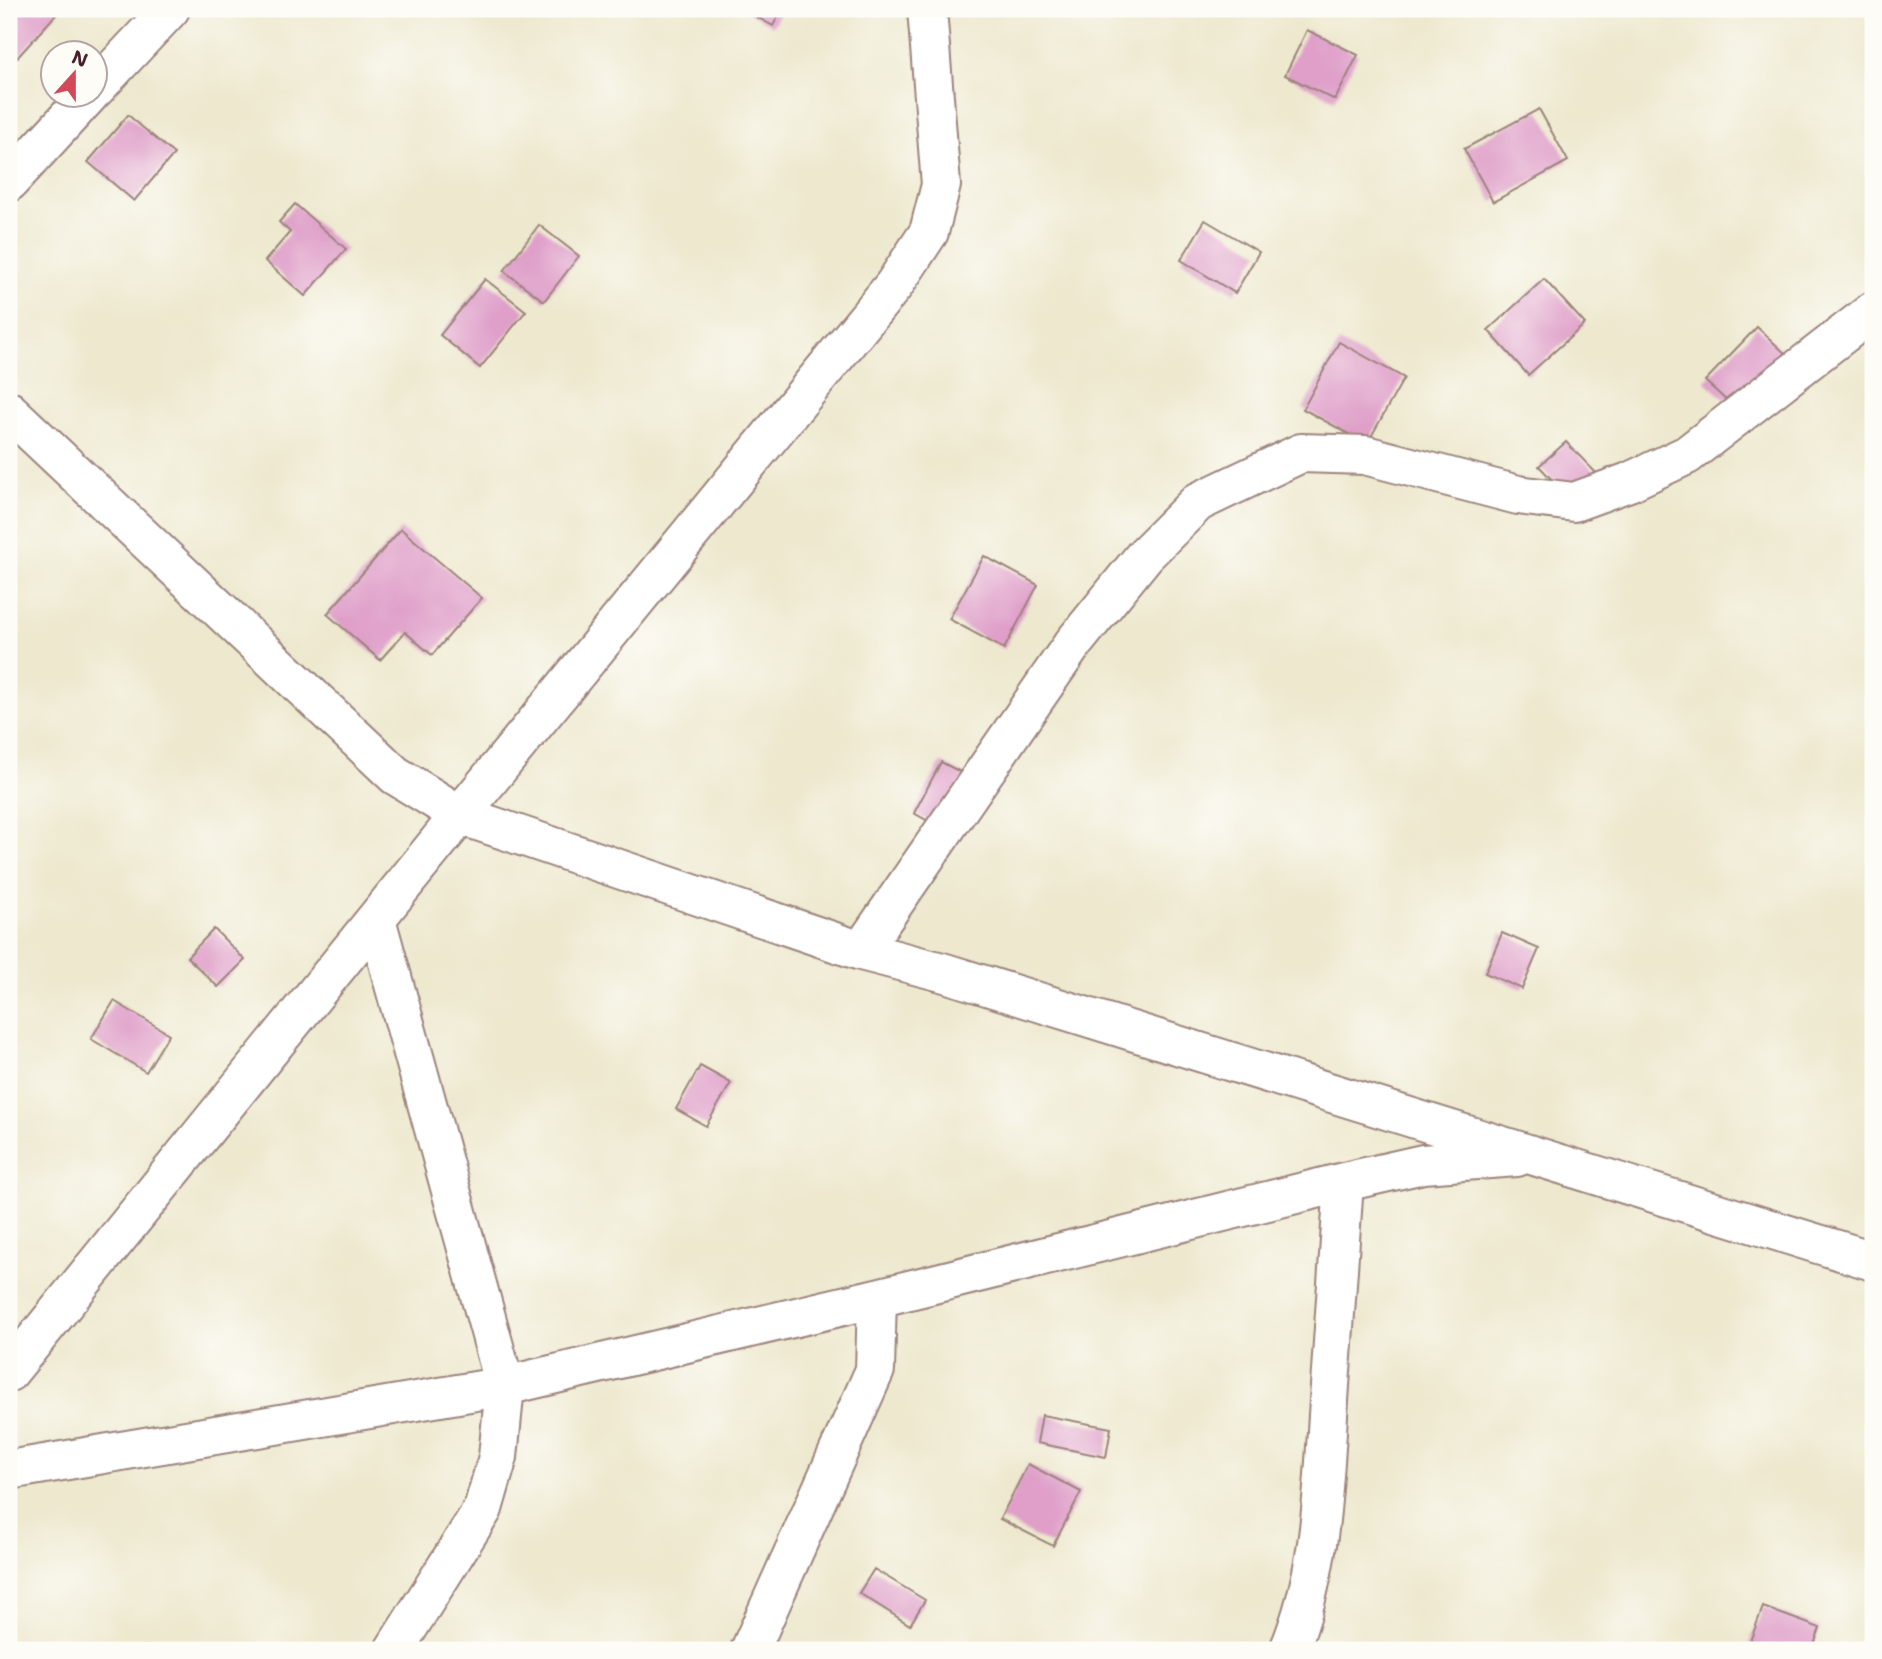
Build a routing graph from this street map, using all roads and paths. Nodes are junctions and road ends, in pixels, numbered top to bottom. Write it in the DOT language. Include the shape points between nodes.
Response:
graph roads {
  1 [pos="170,9"];
  2 [pos="928,9"];
  3 [pos="108,75"];
  4 [pos="77,108"];
  5 [pos="9,182"];
  6 [pos="1873,311"];
  7 [pos="9,411"];
  8 [pos="460,815"];
  9 [pos="376,919"];
  10 [pos="861,951"];
  11 [pos="1540,1156"];
  12 [pos="1344,1182"];
  13 [pos="1873,1261"];
  14 [pos="877,1298"];
  15 [pos="9,1373"];
  16 [pos="505,1386"];
  17 [pos="9,1470"];
  18 [pos="394,1650"];
  19 [pos="750,1650"];
  20 [pos="1289,1650"];
  1 -- 3 [label="street"];
  2 -- 8 [label="street" via="941,184 929,232 894,285"];
  4 -- 5 [label="street"];
  6 -- 10 [label="street" via="1687,455 1574,502 1518,495 1365,455 1301,453 1198,502 1144,555 1072,645"];
  7 -- 8 [label="street" via="395,775"];
  8 -- 9 [label="street"];
  8 -- 10 [label="street"];
  9 -- 15 [label="street"];
  9 -- 16 [label="street"];
  10 -- 11 [label="street"];
  11 -- 12 [label="street" via="1423,1164"];
  11 -- 13 [label="street"];
  12 -- 14 [label="street"];
  12 -- 20 [label="street" via="1322,1508 1314,1565"];
  14 -- 16 [label="street"];
  14 -- 19 [label="street" via="875,1370"];
  16 -- 17 [label="street"];
  16 -- 18 [label="street" via="498,1457 483,1509"];
}
